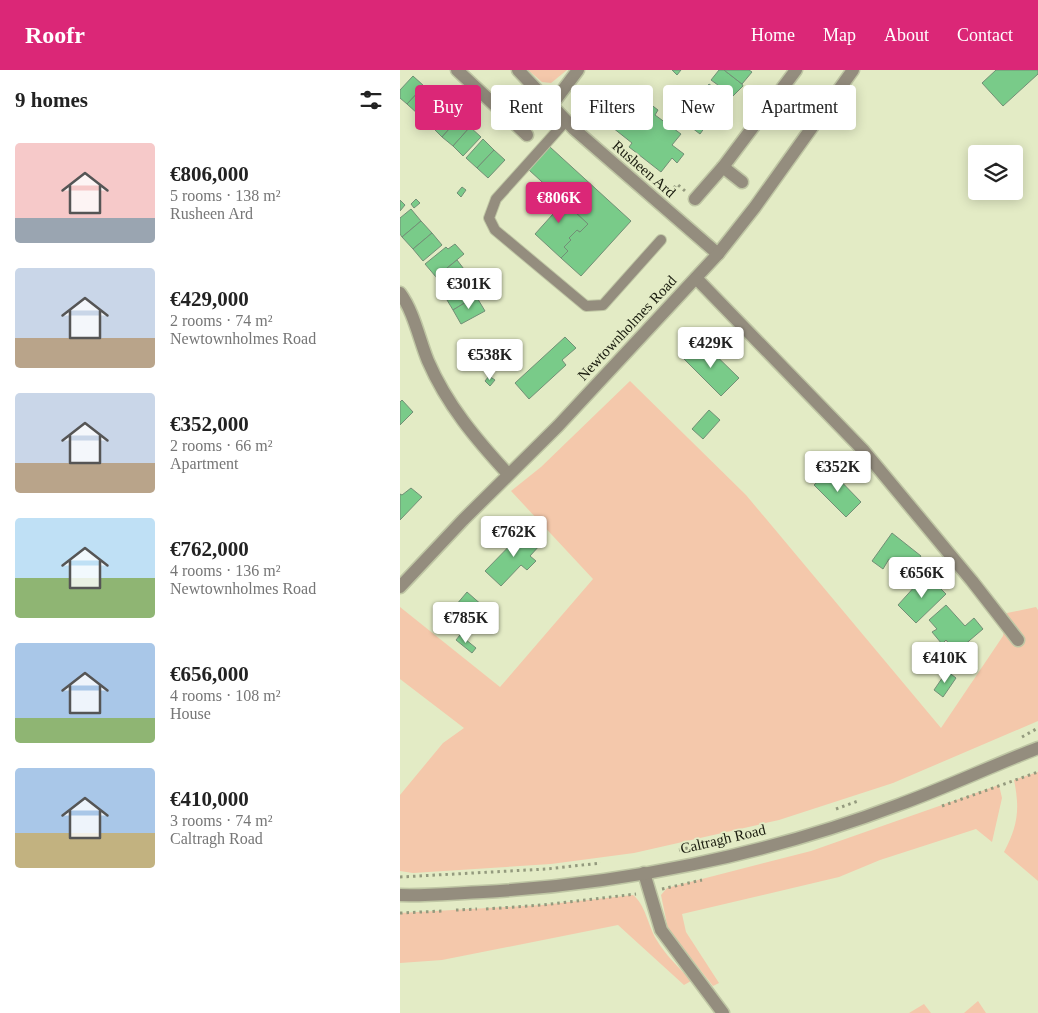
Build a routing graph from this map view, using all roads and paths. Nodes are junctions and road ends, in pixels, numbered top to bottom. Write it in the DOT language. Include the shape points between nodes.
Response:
graph roads {
  1 [pos="457,70"];
  2 [pos="518,70"];
  3 [pos="578,70"];
  4 [pos="796,70"];
  5 [pos="853,70"];
  6 [pos="532,85"];
  7 [pos="561,93"];
  8 [pos="561,116"];
  9 [pos="566,121"];
  10 [pos="527,136"];
  11 [pos="723,167"];
  12 [pos="742,182"];
  13 [pos="695,199"];
  14 [pos="661,204"];
  15 [pos="661,240"];
  16 [pos="718,254"];
  17 [pos="696,278"];
  18 [pos="400,293"];
  19 [pos="508,474"];
  20 [pos="400,587"];
  21 [pos="1018,640"];
  22 [pos="1038,728"];
  23 [pos="1015,740"];
  24 [pos="1038,748"];
  25 [pos="862,800"];
  26 [pos="834,810"];
  27 [pos="714,842"];
  28 [pos="677,850"];
  29 [pos="603,863"];
  30 [pos="644,872"];
  31 [pos="400,877"];
  32 [pos="400,895"];
  33 [pos="723,1013"];
  1 -- 10 [label="street"];
  2 -- 6 [label="street, Rusheen Ard"];
  3 -- 7 [label="street"];
  4 -- 11 [label="street, Rusheen Ard"];
  5 -- 16 [label="street, Newtownholmes Road"];
  8 -- 9 [label="street, Rusheen Ard"];
  9 -- 14 [label="street, Rusheen Ard"];
  9 -- 15 [label="lane" via="496,198 489,218 494,230 586,306 603,305"];
  11 -- 12 [label="street"];
  11 -- 13 [label="street, Rusheen Ard"];
  13 -- 14 [label="path" via="677,184"];
  14 -- 16 [label="street, Rusheen Ard"];
  16 -- 17 [label="street, Newtownholmes Road"];
  17 -- 19 [label="street, Newtownholmes Road" via="558,426"];
  17 -- 21 [label="street" via="864,451"];
  18 -- 19 [label="street" via="446,398 474,437"];
  19 -- 20 [label="street, Newtownholmes Road"];
  22 -- 23 [label="path"];
  24 -- 30 [label="street, Caltragh Road" via="897,806 813,833 730,855"];
  25 -- 26 [label="path"];
  27 -- 28 [label="path"];
  29 -- 31 [label="path"];
  30 -- 32 [label="street, Caltragh Road" via="543,888"];
  30 -- 33 [label="street" via="660,930"];
}
